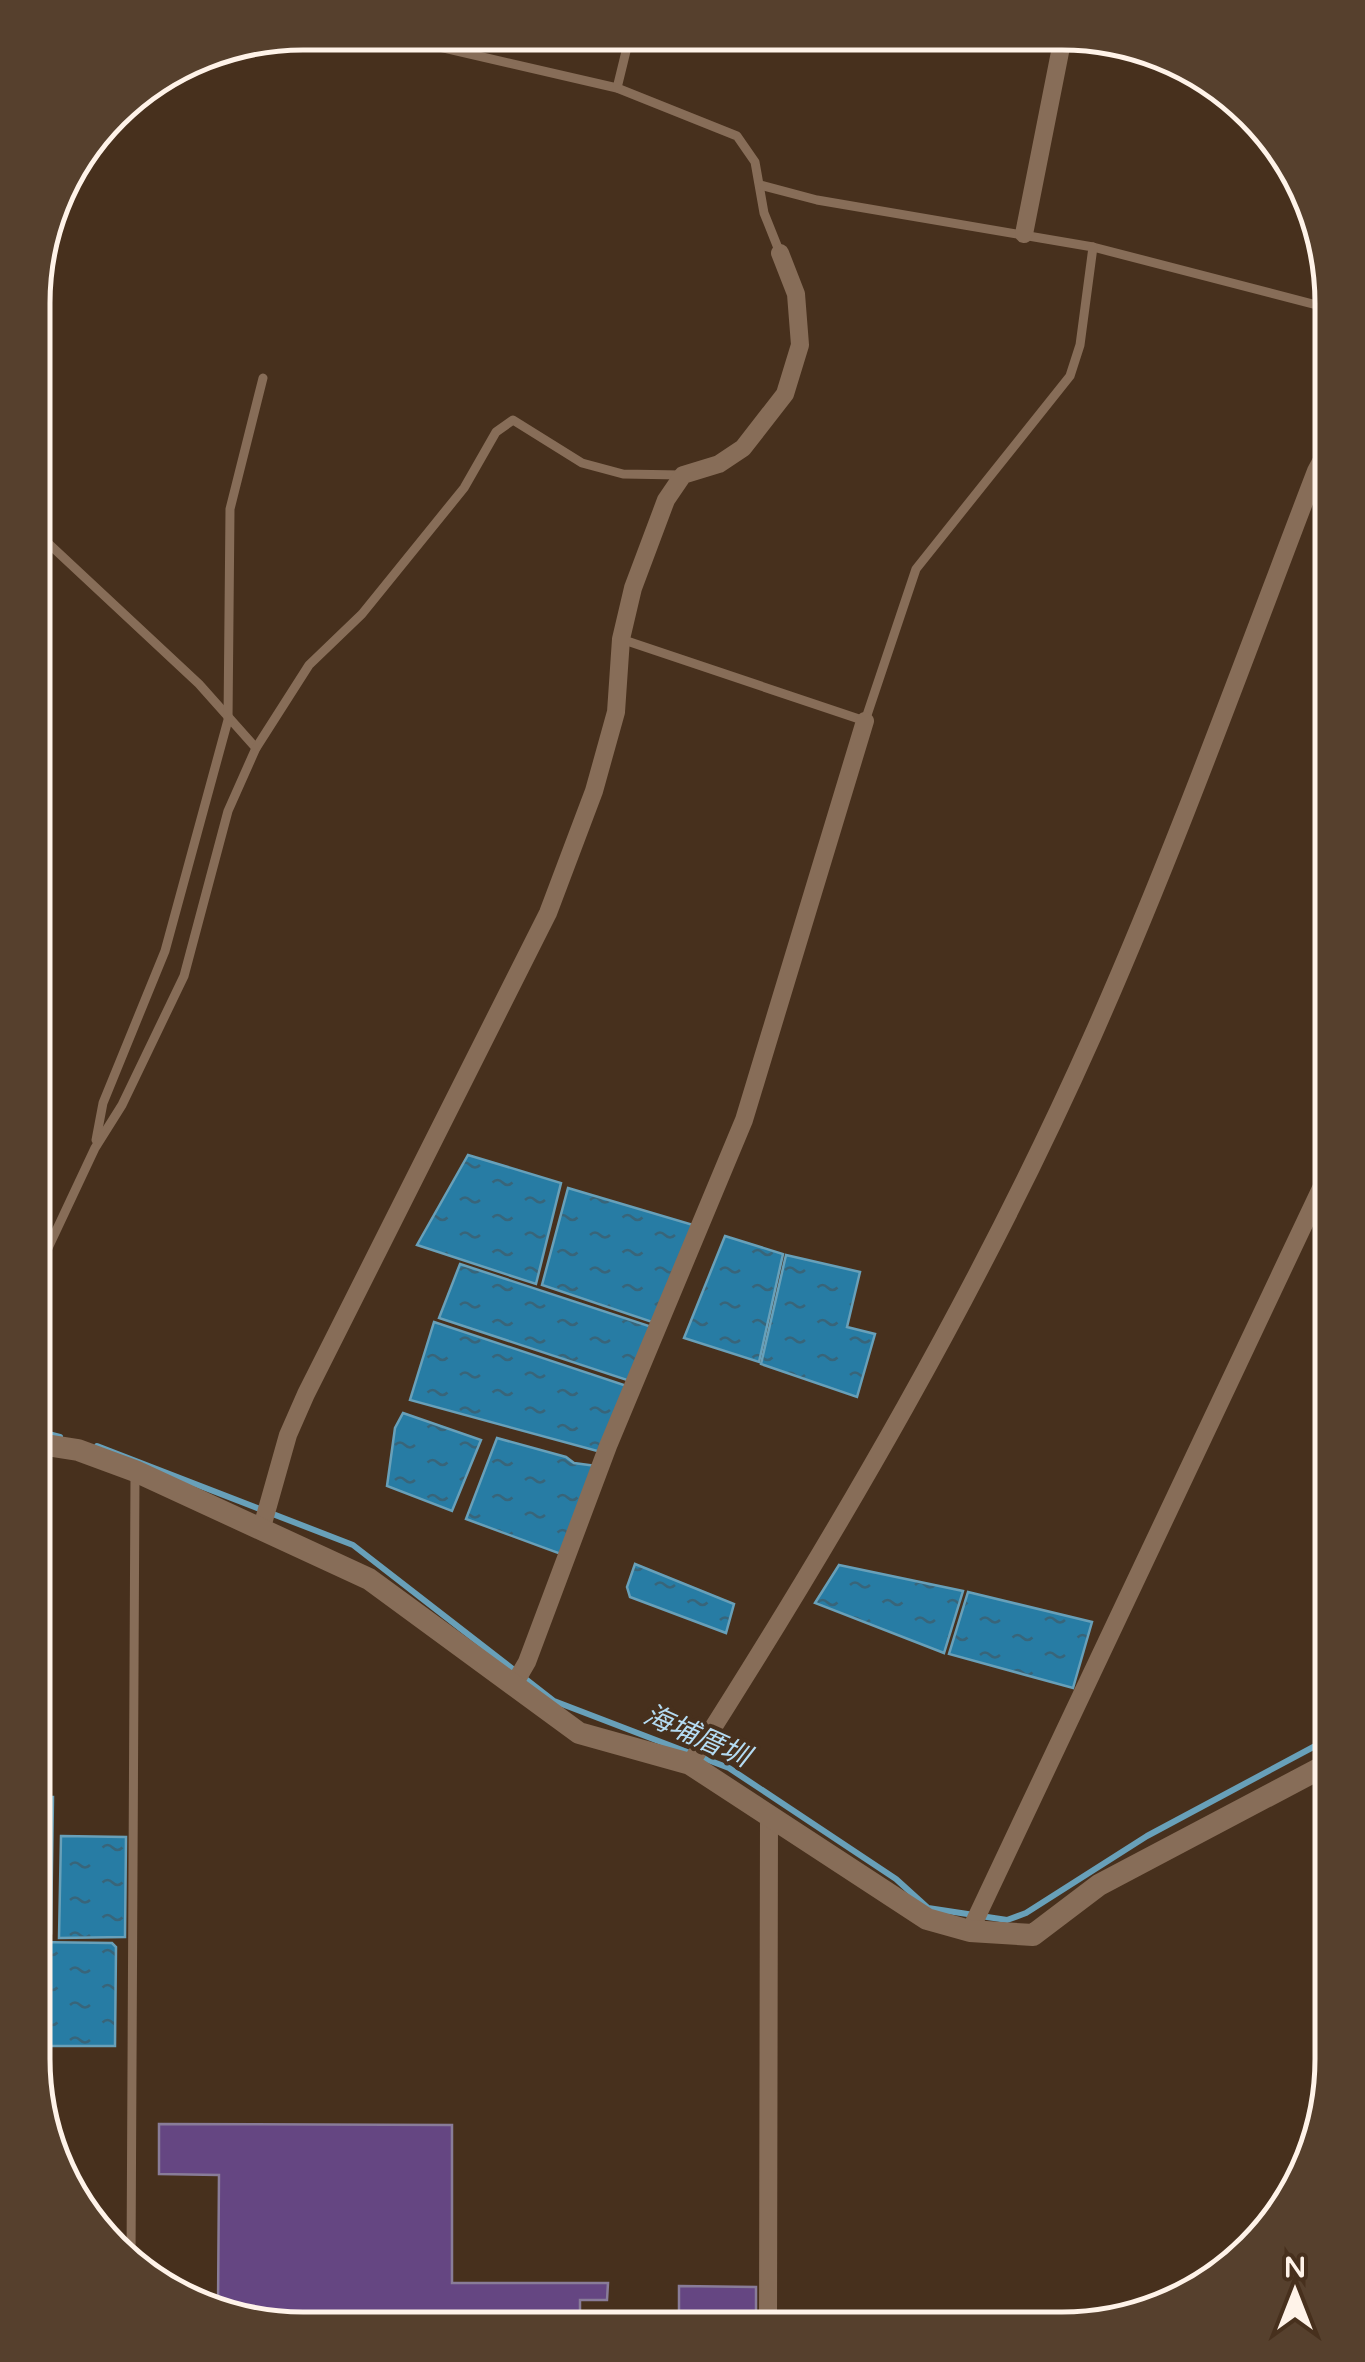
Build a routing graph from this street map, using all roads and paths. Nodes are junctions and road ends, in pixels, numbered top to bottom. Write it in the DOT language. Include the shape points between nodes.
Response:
graph roads {
  1 [pos="453,50"];
  2 [pos="626,50"];
  3 [pos="1060,50"];
  4 [pos="617,88"];
  5 [pos="760,185"];
  6 [pos="1024,234"];
  7 [pos="1093,247"];
  8 [pos="780,253"];
  9 [pos="1315,305"];
  10 [pos="263,378"];
  11 [pos="1315,474"];
  12 [pos="683,475"];
  13 [pos="50,545"];
  14 [pos="621,639"];
  15 [pos="228,720"];
  16 [pos="865,720"];
  17 [pos="256,748"];
  18 [pos="95,1148"];
  19 [pos="1314,1202"];
  20 [pos="50,1245"];
  21 [pos="50,1445"];
  22 [pos="135,1471"];
  23 [pos="262,1527"];
  24 [pos="513,1686"];
  25 [pos="690,1764"];
  26 [pos="1314,1771"];
  27 [pos="769,1818"];
  28 [pos="970,1931"];
  29 [pos="130,2243"];
  30 [pos="768,2312"];
  1 -- 4 [label="lane"];
  2 -- 4 [label="lane"];
  3 -- 6 [label="street"];
  4 -- 5 [label="lane" via="738,136"];
  5 -- 6 [label="lane"];
  5 -- 8 [label="lane"];
  6 -- 7 [label="lane"];
  7 -- 9 [label="lane"];
  7 -- 16 [label="lane" via="1070,376 916,568"];
  8 -- 12 [label="street" via="796,294 800,344 785,394 744,448"];
  10 -- 15 [label="lane" via="230,509"];
  11 -- 25 [label="street" via="1172,843 1061,1102 868,1467"];
  12 -- 14 [label="street" via="651,534"];
  12 -- 17 [label="lane" via="622,474 582,462 507,420 464,488 373,600 309,665"];
  13 -- 15 [label="lane" via="199,684"];
  14 -- 16 [label="lane"];
  14 -- 23 [label="street" via="616,712 548,913 306,1394"];
  15 -- 17 [label="lane"];
  15 -- 18 [label="lane" via="165,951 103,1103"];
  16 -- 24 [label="street" via="744,1120"];
  17 -- 18 [label="lane" via="228,811 184,976"];
  18 -- 20 [label="lane"];
  19 -- 28 [label="street"];
  21 -- 22 [label="street"];
  22 -- 23 [label="street"];
  22 -- 29 [label="lane"];
  23 -- 24 [label="street" via="369,1579"];
  24 -- 25 [label="street" via="580,1733"];
  25 -- 27 [label="street"];
  26 -- 28 [label="street" via="1099,1885 1032,1935"];
  27 -- 28 [label="street" via="927,1919"];
  27 -- 30 [label="street"];
}
